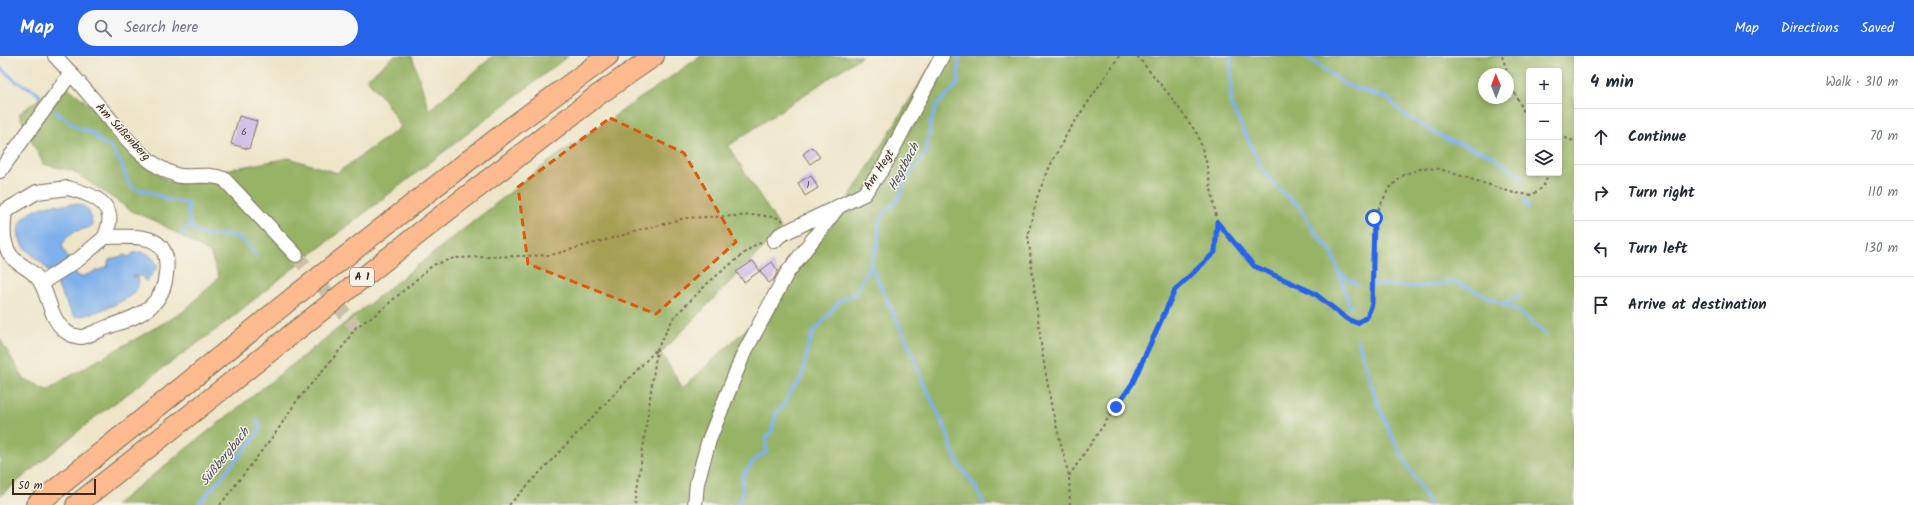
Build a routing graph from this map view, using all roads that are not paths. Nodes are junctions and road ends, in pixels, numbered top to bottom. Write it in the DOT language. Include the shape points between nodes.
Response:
graph roads {
  1 [pos="55,56"];
  2 [pos="584,56"];
  3 [pos="608,56"];
  4 [pos="654,56"];
  5 [pos="942,56"];
  6 [pos="71,73"];
  7 [pos="514,126"];
  8 [pos="0,171"];
  9 [pos="838,207"];
  10 [pos="2,209"];
  11 [pos="105,237"];
  12 [pos="774,240"];
  13 [pos="296,255"];
  14 [pos="43,282"];
  15 [pos="36,505"];
  16 [pos="76,505"];
  17 [pos="695,505"];
  1 -- 6 [label="street, Am Süßenberg"];
  2 -- 7 [label="highway"];
  3 -- 7 [label="highway, A 1"];
  4 -- 16 [label="highway, A 1" via="598,95 427,226"];
  5 -- 9 [label="street, Am Hegt" via="883,168 864,194"];
  6 -- 8 [label="street"];
  6 -- 13 [label="street, Am Süßenberg" via="149,161 177,175 202,174 224,179"];
  7 -- 15 [label="highway, A 1" via="296,295"];
  9 -- 12 [label="street, Am Hegt"];
  9 -- 17 [label="street" via="787,273 743,355 709,440 697,483"];
  10 -- 11 [label="street" via="37,192 68,188 84,192 107,209 109,216"];
  10 -- 14 [label="street" via="7,249 14,260 35,273"];
  11 -- 14 [label="street" via="79,259"];
  11 -- 14 [label="street" via="142,238 159,243 162,247 167,266 165,281 160,295 151,306 128,320 82,337 69,334 58,325 52,314"];
}
